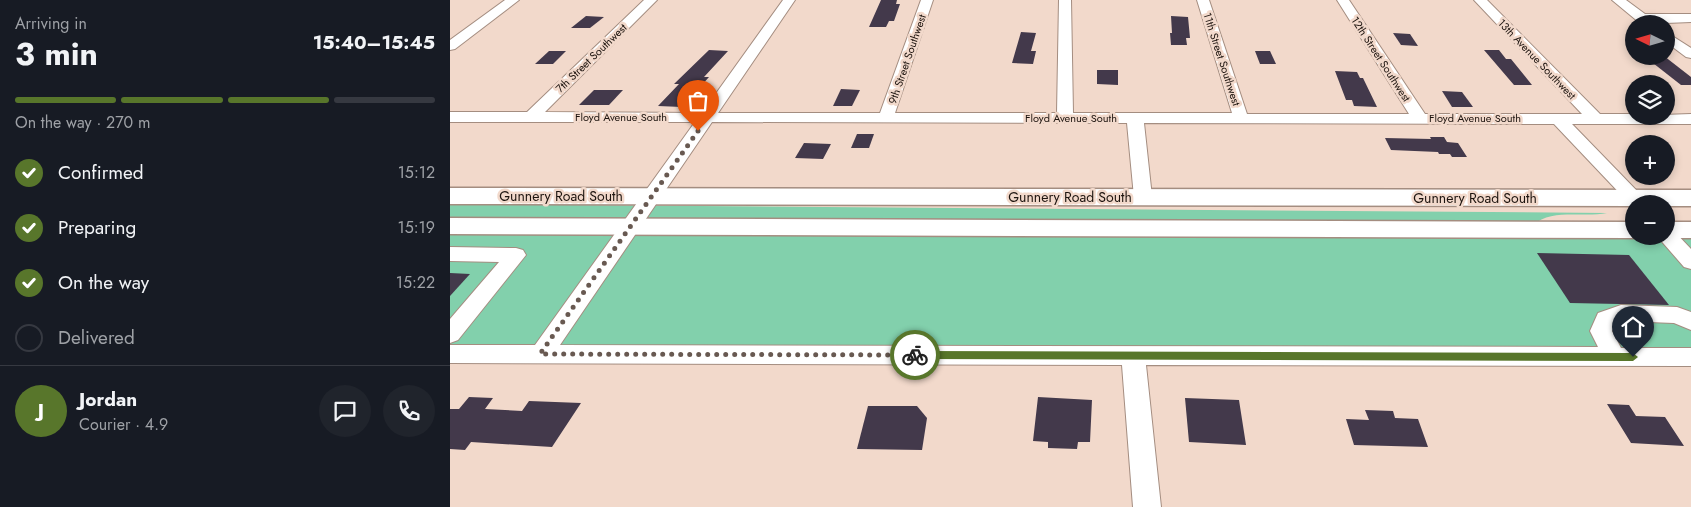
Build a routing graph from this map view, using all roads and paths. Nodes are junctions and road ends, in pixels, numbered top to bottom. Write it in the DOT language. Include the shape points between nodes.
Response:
graph roads {
  1 [pos="513,0"];
  2 [pos="651,0"];
  3 [pos="790,0"];
  4 [pos="927,0"];
  5 [pos="1065,0"];
  6 [pos="1203,0"];
  7 [pos="1343,0"];
  8 [pos="1480,0"];
  9 [pos="1618,0"];
  10 [pos="1638,15"];
  11 [pos="1691,18"];
  12 [pos="1675,19"];
  13 [pos="1675,42"];
  14 [pos="450,46"];
  15 [pos="1691,54"];
  16 [pos="450,117"];
  17 [pos="531,117"];
  18 [pos="707,117"];
  19 [pos="886,117"];
  20 [pos="1065,118"];
  21 [pos="1135,118"];
  22 [pos="1241,118"];
  23 [pos="1420,118"];
  24 [pos="1558,118"];
  25 [pos="1595,118"];
  26 [pos="1691,119"];
  27 [pos="1627,195"];
  28 [pos="450,196"];
  29 [pos="652,197"];
  30 [pos="1143,197"];
  31 [pos="1691,198"];
  32 [pos="1675,199"];
  33 [pos="1625,203"];
  34 [pos="1691,207"];
  35 [pos="1675,208"];
  36 [pos="1625,216"];
  37 [pos="450,226"];
  38 [pos="632,226"];
  39 [pos="1540,230"];
  40 [pos="1625,230"];
  41 [pos="1675,230"];
  42 [pos="1691,230"];
  43 [pos="1675,245"];
  44 [pos="450,254"];
  45 [pos="1691,262"];
  46 [pos="1691,322"];
  47 [pos="450,334"];
  48 [pos="450,354"];
  49 [pos="540,354"];
  50 [pos="1133,356"];
  51 [pos="1614,357"];
  52 [pos="1691,357"];
  53 [pos="1147,507"];
  1 -- 14 [label="street"];
  2 -- 17 [label="street, 7th Street Southwest"];
  3 -- 18 [label="street"];
  4 -- 19 [label="street, 9th Street Southwest"];
  5 -- 20 [label="street"];
  6 -- 22 [label="street, 11th Street Southwest"];
  7 -- 23 [label="street, 12th Street Southwest"];
  8 -- 25 [label="street, 13th Avenue Southwest"];
  9 -- 10 [label="street"];
  11 -- 12 [label="street"];
  13 -- 15 [label="street"];
  16 -- 17 [label="street, Floyd Avenue South"];
  17 -- 18 [label="street, Floyd Avenue South"];
  18 -- 19 [label="street, Floyd Avenue South"];
  18 -- 29 [label="street"];
  19 -- 20 [label="street, Floyd Avenue South"];
  20 -- 21 [label="street, Floyd Avenue South"];
  21 -- 22 [label="street, Floyd Avenue South"];
  21 -- 30 [label="street"];
  22 -- 23 [label="street, Floyd Avenue South"];
  23 -- 24 [label="street, Floyd Avenue South"];
  24 -- 25 [label="street, Floyd Avenue South"];
  24 -- 27 [label="street"];
  25 -- 26 [label="street, Floyd Avenue South"];
  28 -- 29 [label="main road, Gunnery Road South"];
  29 -- 30 [label="main road, Gunnery Road South"];
  29 -- 38 [label="street"];
  30 -- 33 [label="main road, Gunnery Road South"];
  31 -- 32 [label="main road, Gunnery Road South"];
  34 -- 35 [label="main road"];
  36 -- 39 [label="main road" via="1606,220 1562,220"];
  37 -- 38 [label="main road"];
  38 -- 39 [label="main road"];
  38 -- 49 [label="street"];
  39 -- 40 [label="main road"];
  41 -- 42 [label="main road"];
  43 -- 45 [label="street"];
  44 -- 47 [label="street" via="516,255"];
  46 -- 51 [label="street" via="1676,315 1620,313 1606,319 1601,331"];
  48 -- 49 [label="street"];
  49 -- 50 [label="street"];
  50 -- 51 [label="street"];
  50 -- 53 [label="street"];
  51 -- 52 [label="street"];
}
